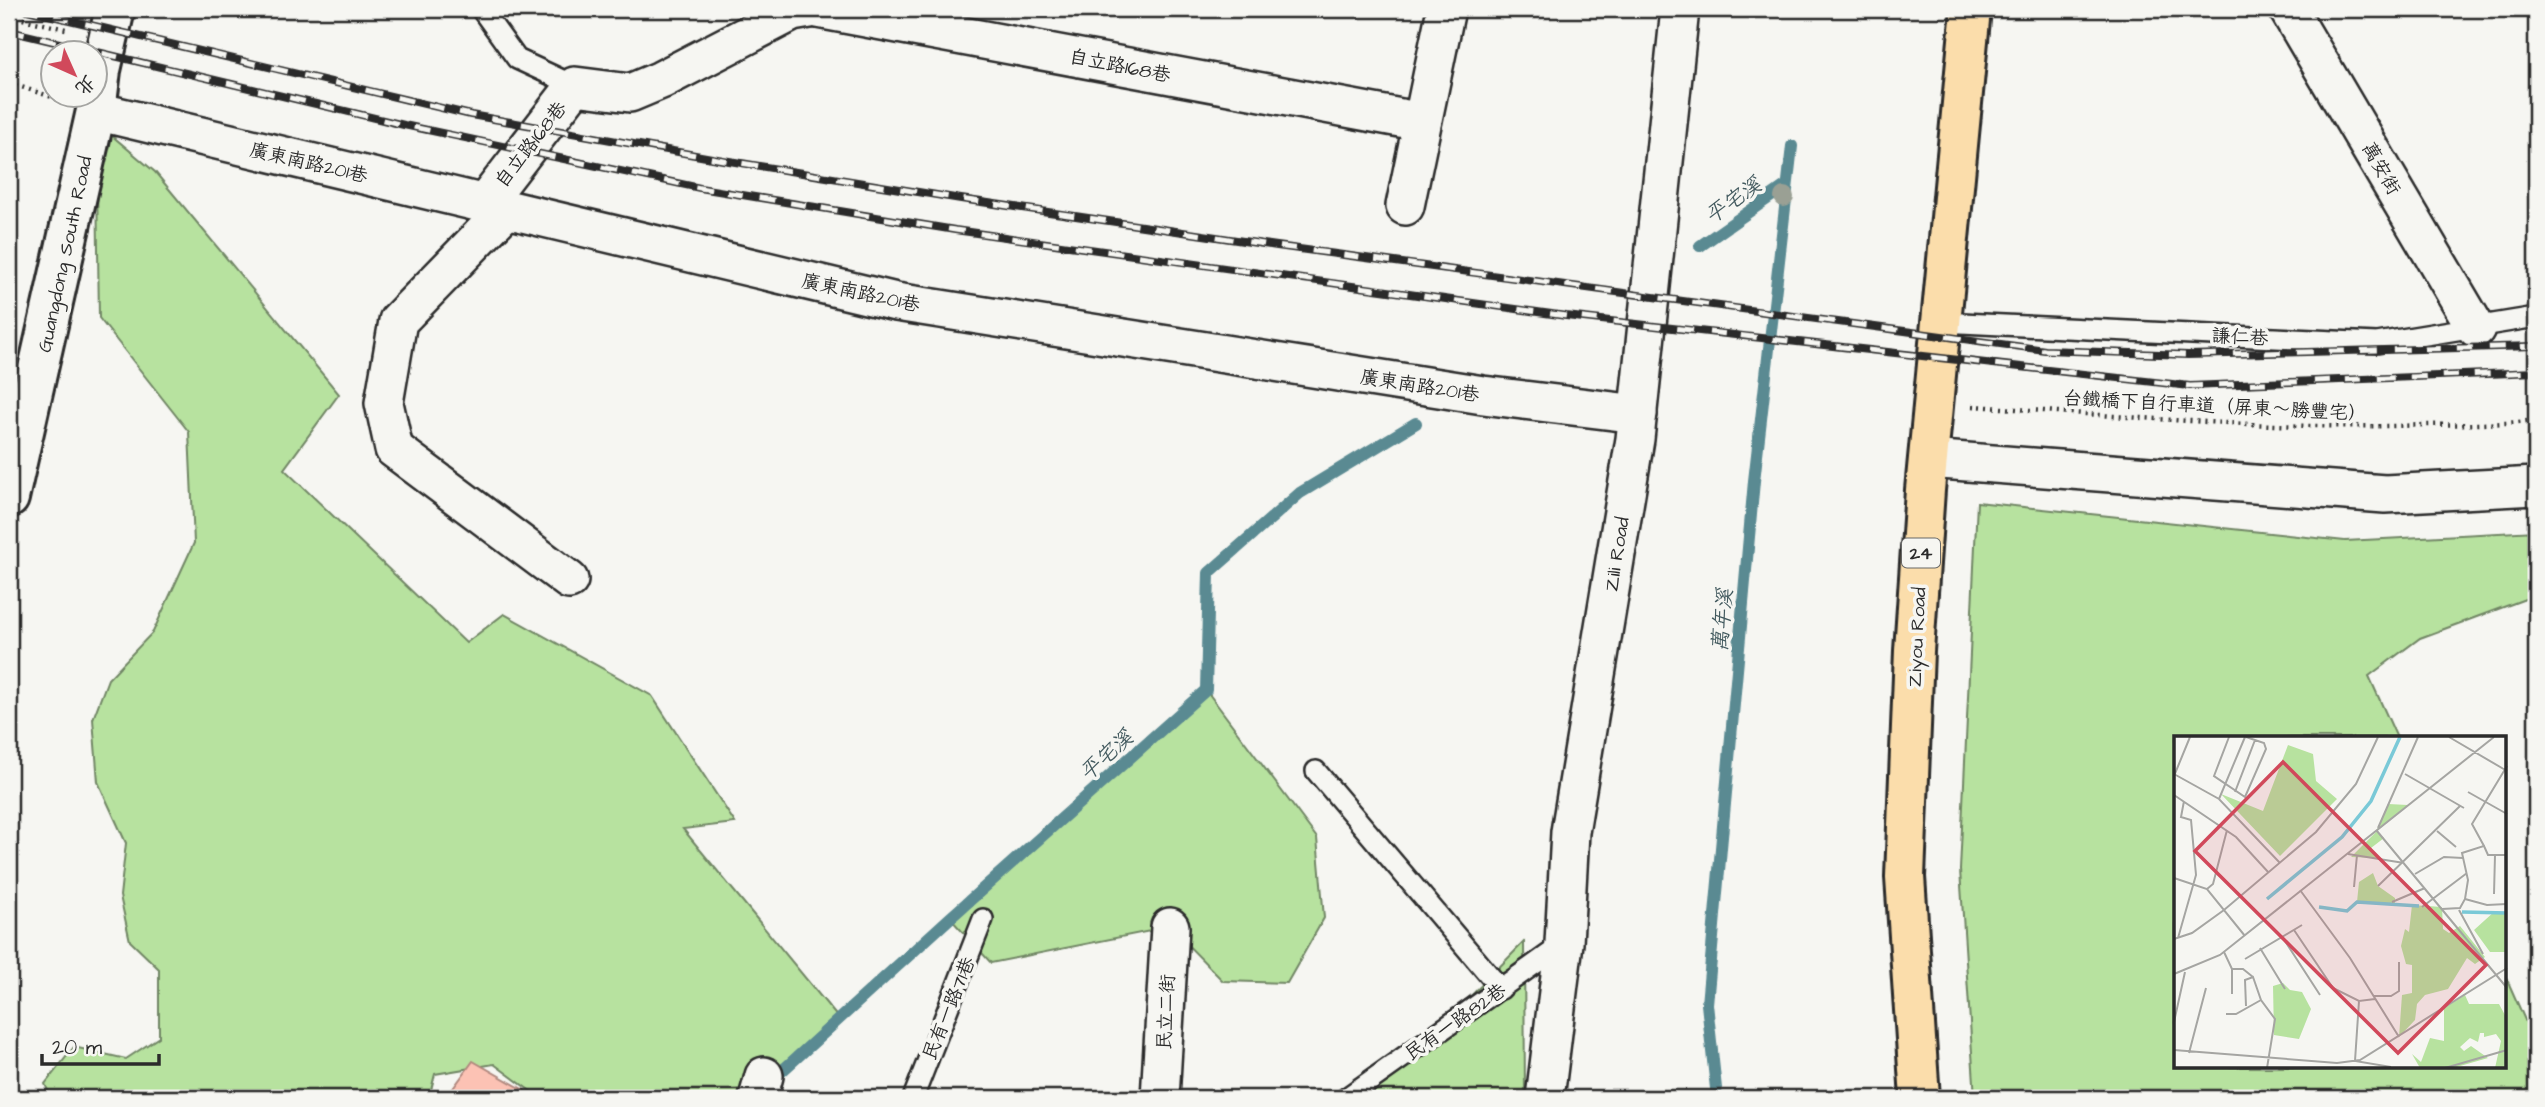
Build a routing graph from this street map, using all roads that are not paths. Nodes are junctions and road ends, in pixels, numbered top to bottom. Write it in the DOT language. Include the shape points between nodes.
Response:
graph roads {
  1 [pos="481,9"];
  2 [pos="810,9"];
  3 [pos="818,9"];
  4 [pos="1446,9"];
  5 [pos="1679,9"];
  6 [pos="1971,9"];
  7 [pos="2288,9"];
  8 [pos="112,24"];
  9 [pos="575,86"];
  10 [pos="96,111"];
  11 [pos="1422,121"];
  12 [pos="495,206"];
  13 [pos="1405,206"];
  14 [pos="2536,317"];
  15 [pos="1941,322"];
  16 [pos="2476,328"];
  17 [pos="1637,414"];
  18 [pos="1928,459"];
  19 [pos="2536,486"];
  20 [pos="9,498"];
  21 [pos="569,580"];
  22 [pos="1316,771"];
  23 [pos="984,919"];
  24 [pos="1170,927"];
  25 [pos="1564,943"];
  26 [pos="1500,989"];
  27 [pos="913,1098"];
  28 [pos="1160,1098"];
  29 [pos="1346,1098"];
  30 [pos="1545,1098"];
  31 [pos="1920,1098"];
  1 -- 9 [label="lane" via="517,59"];
  2 -- 9 [label="street, 自立路168巷" via="792,12 630,93"];
  3 -- 11 [label="street, 自立路168巷"];
  4 -- 11 [label="street"];
  5 -- 17 [label="street, Zili Road"];
  6 -- 15 [label="main road, Ziyou Road / 24"];
  7 -- 16 [label="street, 萬安街"];
  8 -- 10 [label="street, Guangdong South Road"];
  9 -- 12 [label="street, 自立路168巷"];
  10 -- 12 [label="street, 廣東南路201巷"];
  10 -- 20 [label="street, Guangdong South Road"];
  11 -- 13 [label="street"];
  12 -- 17 [label="street, 廣東南路201巷" via="896,302 1483,395"];
  12 -- 21 [label="street, 自立路168巷" via="398,321 384,403 394,449"];
  14 -- 16 [label="lane, 謙仁巷"];
  15 -- 16 [label="lane, 謙仁巷" via="2377,343"];
  15 -- 18 [label="main road, Ziyou Road / 24"];
  17 -- 25 [label="street, Zili Road" via="1570,832"];
  18 -- 19 [label="street" via="2385,494"];
  18 -- 31 [label="main road, Ziyou Road / 24" via="1905,877"];
  22 -- 26 [label="lane"];
  23 -- 27 [label="lane, 民有一路71巷"];
  24 -- 28 [label="street, 民立二街"];
  25 -- 26 [label="lane, 民有一路82巷"];
  25 -- 30 [label="street, Zili Road"];
  26 -- 29 [label="lane, 民有一路82巷"];
}
